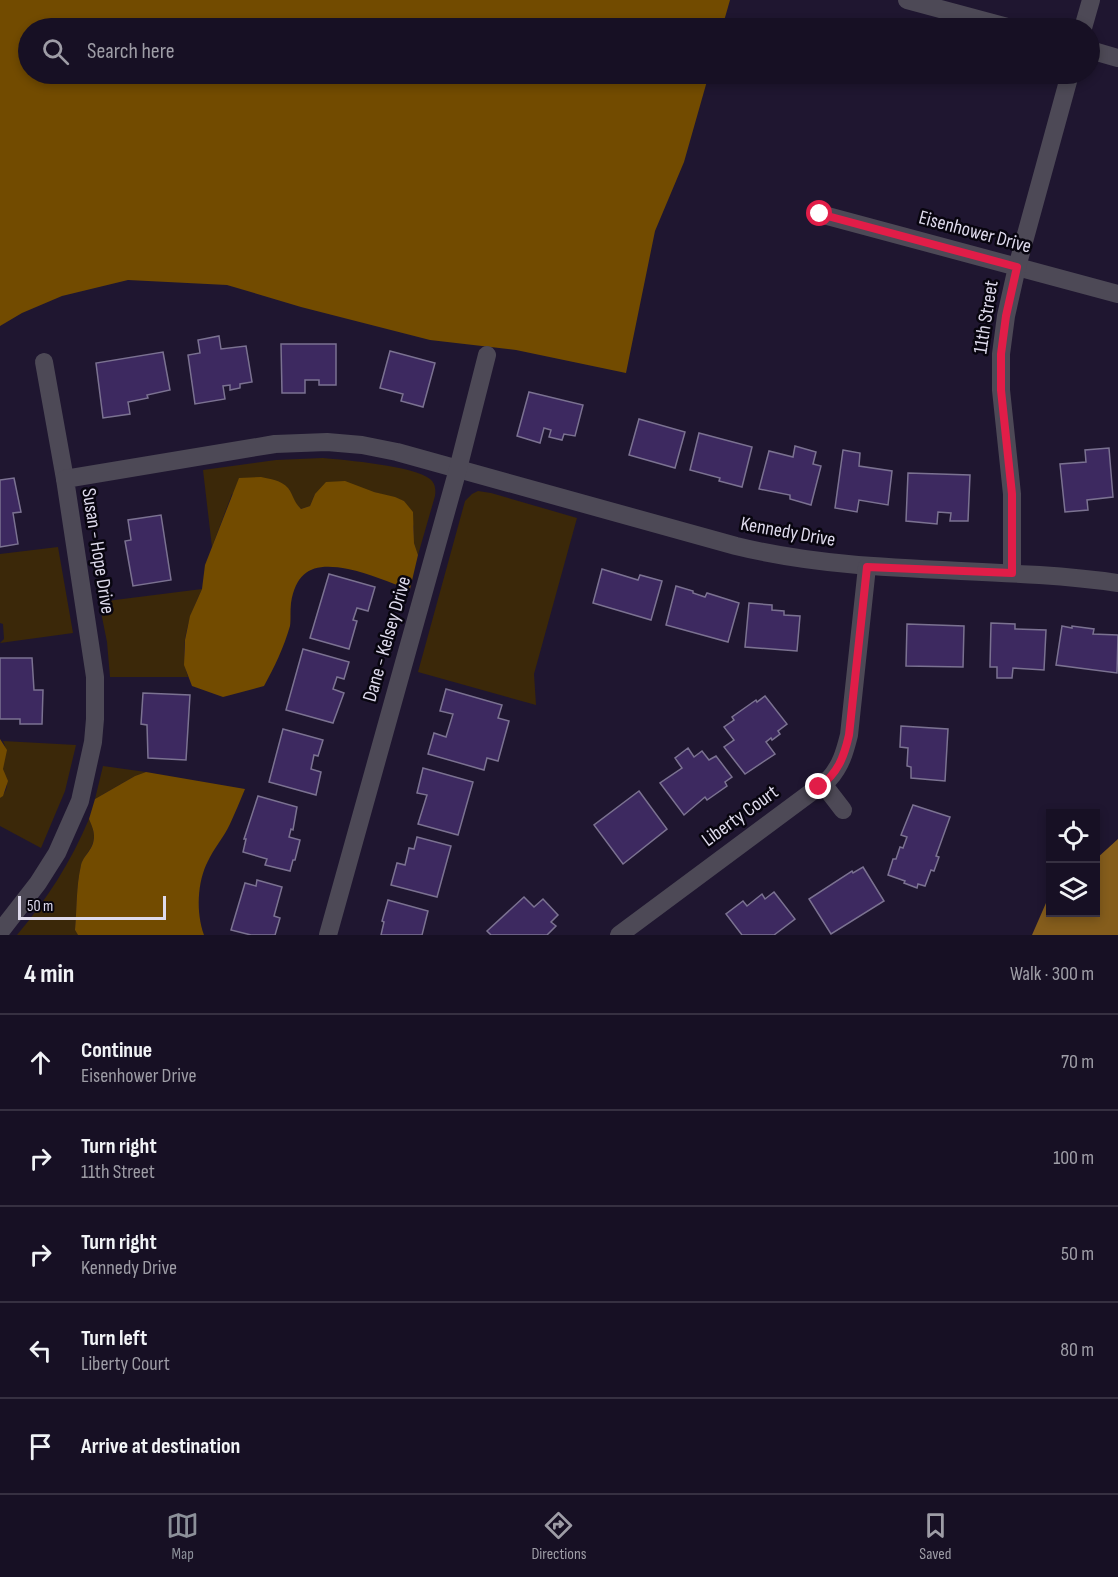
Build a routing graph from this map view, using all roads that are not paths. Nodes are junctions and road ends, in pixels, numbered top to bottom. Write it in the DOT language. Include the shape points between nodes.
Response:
graph roads {
  1 [pos="907,0"];
  2 [pos="1091,0"];
  3 [pos="974,18"];
  4 [pos="1086,18"];
  5 [pos="1100,53"];
  6 [pos="1118,58"];
  7 [pos="1067,84"];
  8 [pos="820,214"];
  9 [pos="1017,267"];
  10 [pos="1118,294"];
  11 [pos="487,355"];
  12 [pos="44,362"];
  13 [pos="458,469"];
  14 [pos="65,479"];
  15 [pos="867,567"];
  16 [pos="1012,573"];
  17 [pos="1118,583"];
  18 [pos="823,784"];
  19 [pos="843,810"];
  20 [pos="0,932"];
  21 [pos="328,935"];
  22 [pos="619,935"];
  1 -- 3 [label="street"];
  2 -- 4 [label="street"];
  5 -- 6 [label="street"];
  7 -- 9 [label="street, 11th Street"];
  8 -- 9 [label="street, Eisenhower Drive"];
  9 -- 10 [label="street, Eisenhower Drive"];
  9 -- 16 [label="street, 11th Street" via="1001,354 1012,494"];
  11 -- 13 [label="street, Dane - Kelsey Drive"];
  12 -- 14 [label="street"];
  13 -- 14 [label="street, Susan - Hope Drive" via="362,444 305,442 243,448"];
  13 -- 15 [label="street, Kennedy Drive" via="762,553"];
  13 -- 21 [label="street, Dane - Kelsey Drive"];
  14 -- 20 [label="street, Susan - Hope Drive" via="95,677 93,742 80,801 57,853"];
  15 -- 16 [label="street, Kennedy Drive"];
  15 -- 18 [label="street, Liberty Court" via="849,735 836,771"];
  16 -- 17 [label="street, Kennedy Drive"];
  18 -- 19 [label="street"];
  18 -- 22 [label="street, Liberty Court"];
}
